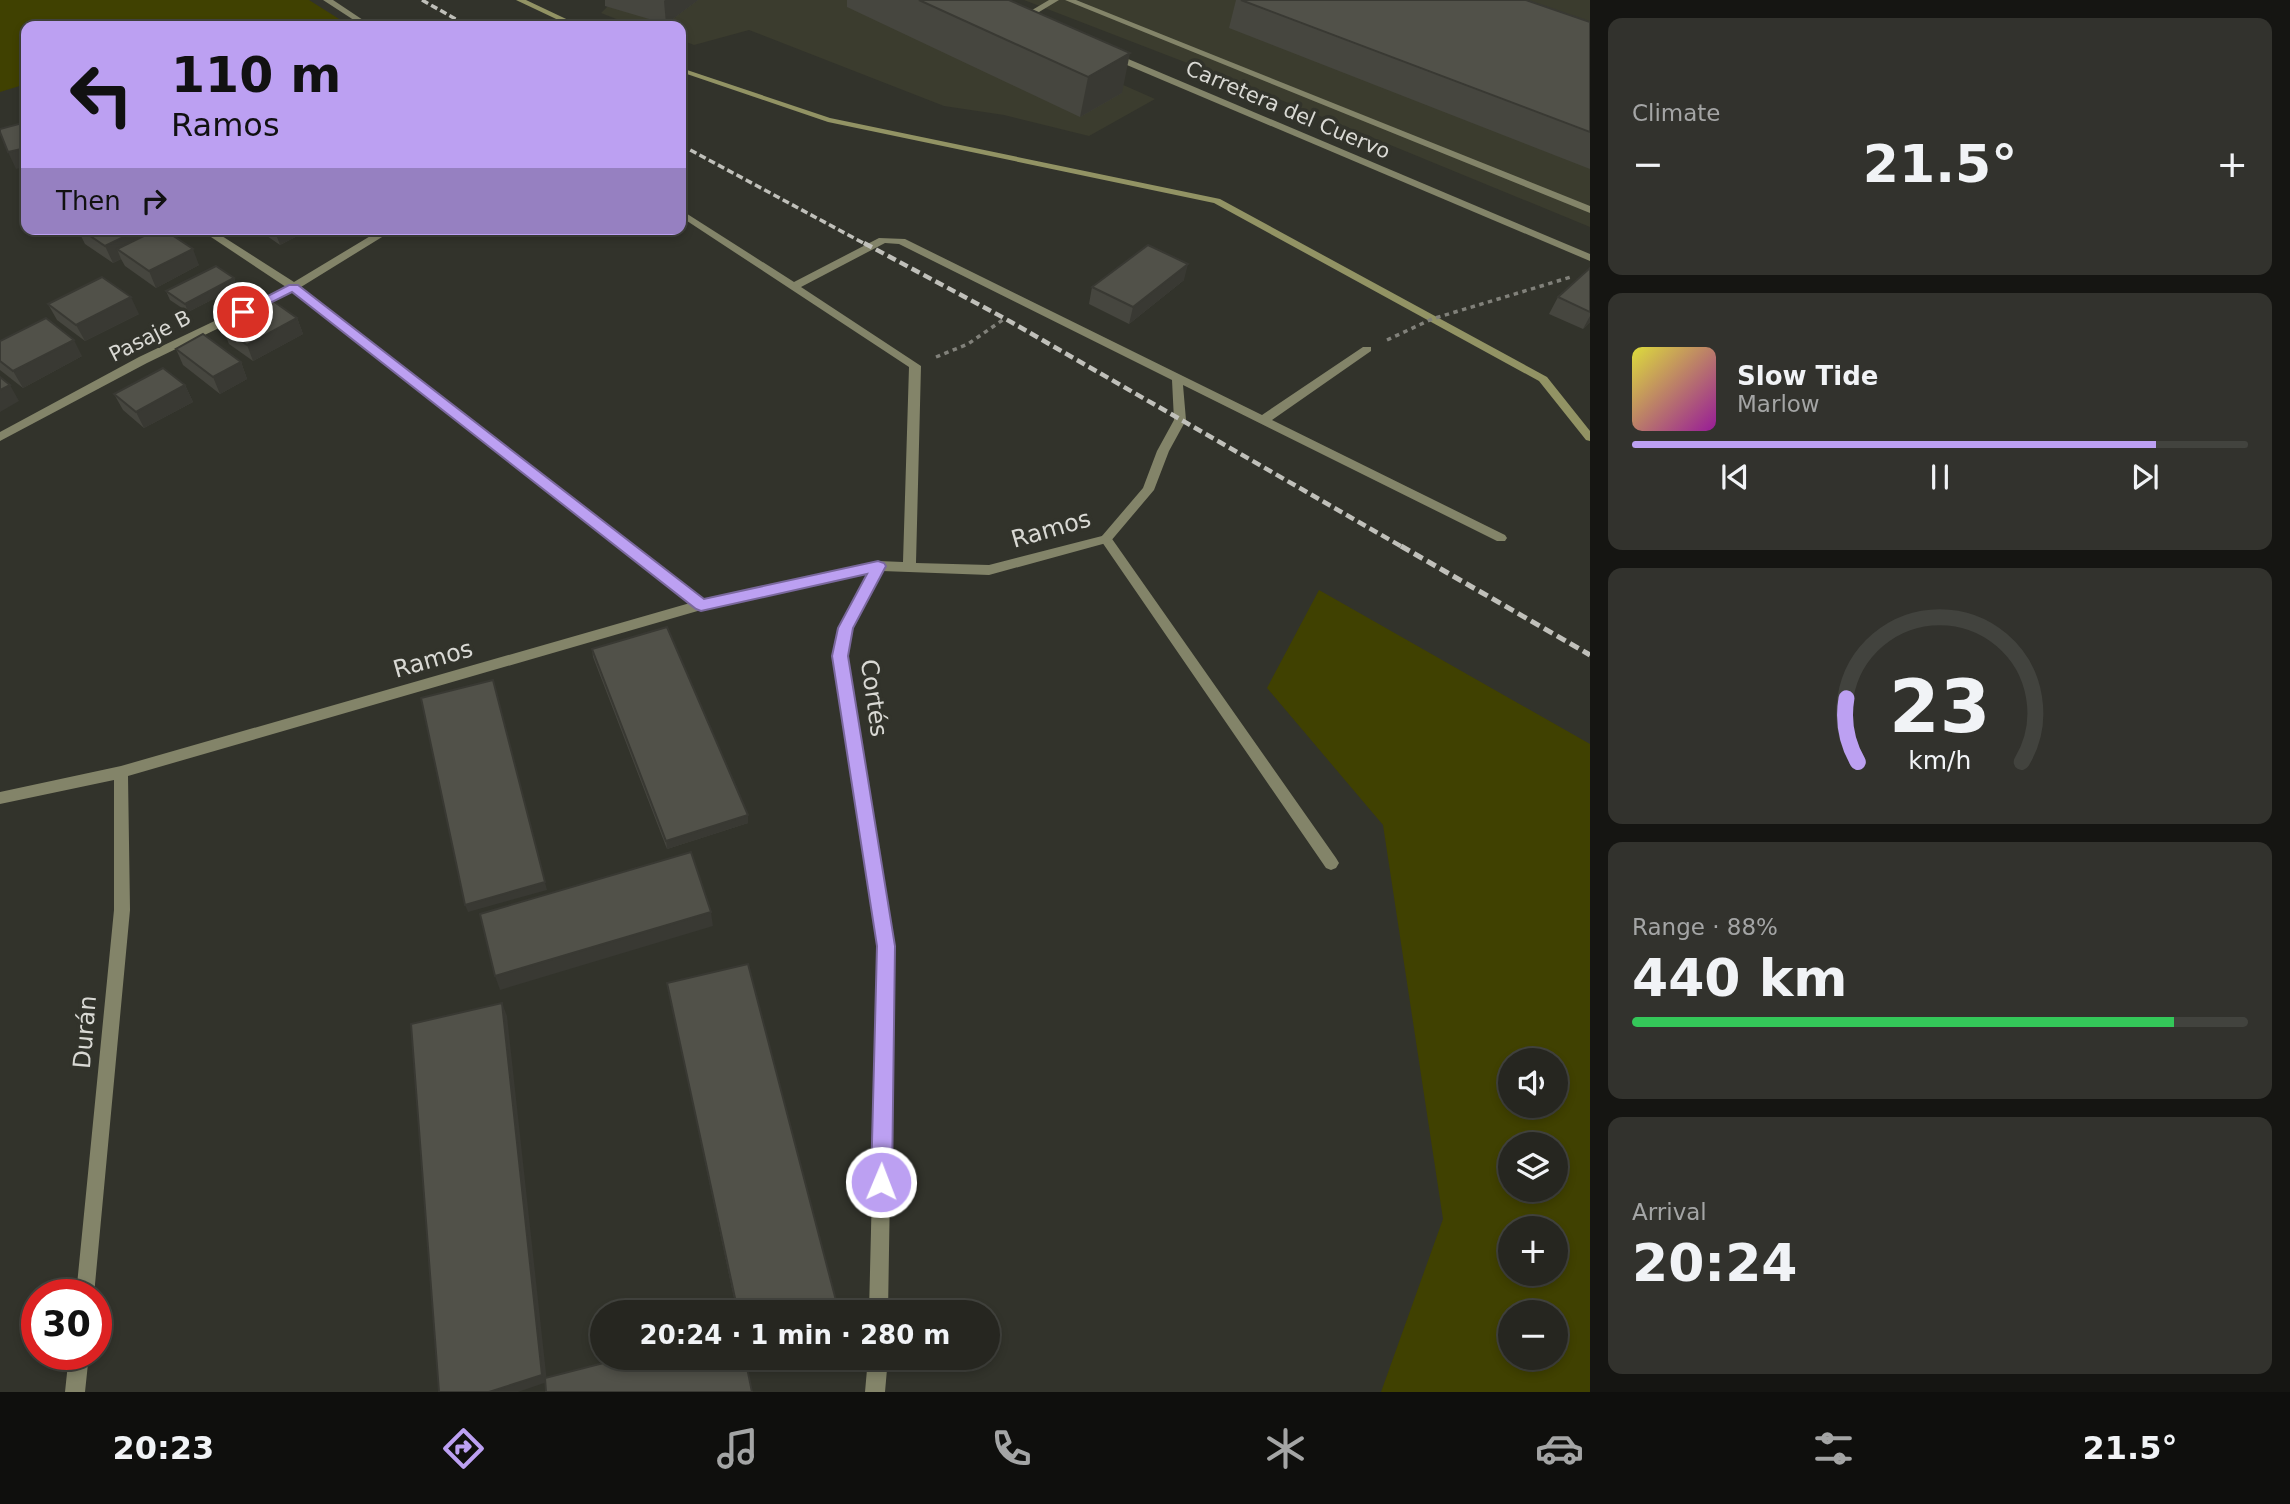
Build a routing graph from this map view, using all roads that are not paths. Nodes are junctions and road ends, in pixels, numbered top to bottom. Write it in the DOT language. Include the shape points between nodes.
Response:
graph roads {
  1 [pos="327,0"];
  2 [pos="1055,0"];
  3 [pos="1069,0"];
  4 [pos="1008,14"];
  5 [pos="1021,19"];
  6 [pos="360,21"];
  7 [pos="1033,24"];
  8 [pos="1105,53"];
  9 [pos="1590,210"];
  10 [pos="686,216"];
  11 [pos="213,235"];
  12 [pos="380,235"];
  13 [pos="1590,258"];
  14 [pos="793,286"];
  15 [pos="293,287"];
  16 [pos="1367,349"];
  17 [pos="1177,376"];
  18 [pos="1262,421"];
  19 [pos="0,437"];
  20 [pos="1501,538"];
  21 [pos="1106,539"];
  22 [pos="878,566"];
  23 [pos="909,567"];
  24 [pos="701,605"];
  25 [pos="121,772"];
  26 [pos="0,798"];
  27 [pos="1331,863"];
  28 [pos="87,1279"];
  29 [pos="879,1300"];
  30 [pos="77,1370"];
  31 [pos="877,1370"];
  32 [pos="75,1392"];
  33 [pos="875,1392"];
  1 -- 6 [label="street"];
  2 -- 5 [label="street"];
  3 -- 9 [label="street"];
  4 -- 5 [label="street"];
  5 -- 7 [label="street"];
  8 -- 13 [label="street, Carretera del Cuervo"];
  10 -- 14 [label="street"];
  11 -- 15 [label="street"];
  12 -- 15 [label="street, Pasaje B"];
  14 -- 17 [label="street" via="883,240 901,241"];
  14 -- 23 [label="street" via="915,366"];
  15 -- 19 [label="street, Pasaje B"];
  15 -- 24 [label="street"];
  16 -- 18 [label="street"];
  17 -- 18 [label="street"];
  17 -- 21 [label="street, Ramos" via="1180,420 1148,490"];
  18 -- 20 [label="street"];
  21 -- 23 [label="street, Ramos" via="989,570"];
  21 -- 27 [label="street"];
  22 -- 23 [label="street"];
  22 -- 24 [label="street, Ramos"];
  22 -- 29 [label="street, Cortés" via="846,628 840,656 886,946"];
  24 -- 25 [label="street, Ramos"];
  25 -- 26 [label="street, Ramos"];
  25 -- 28 [label="street, Durán" via="122,910"];
  30 -- 32 [label="street"];
  31 -- 33 [label="street"];
}
